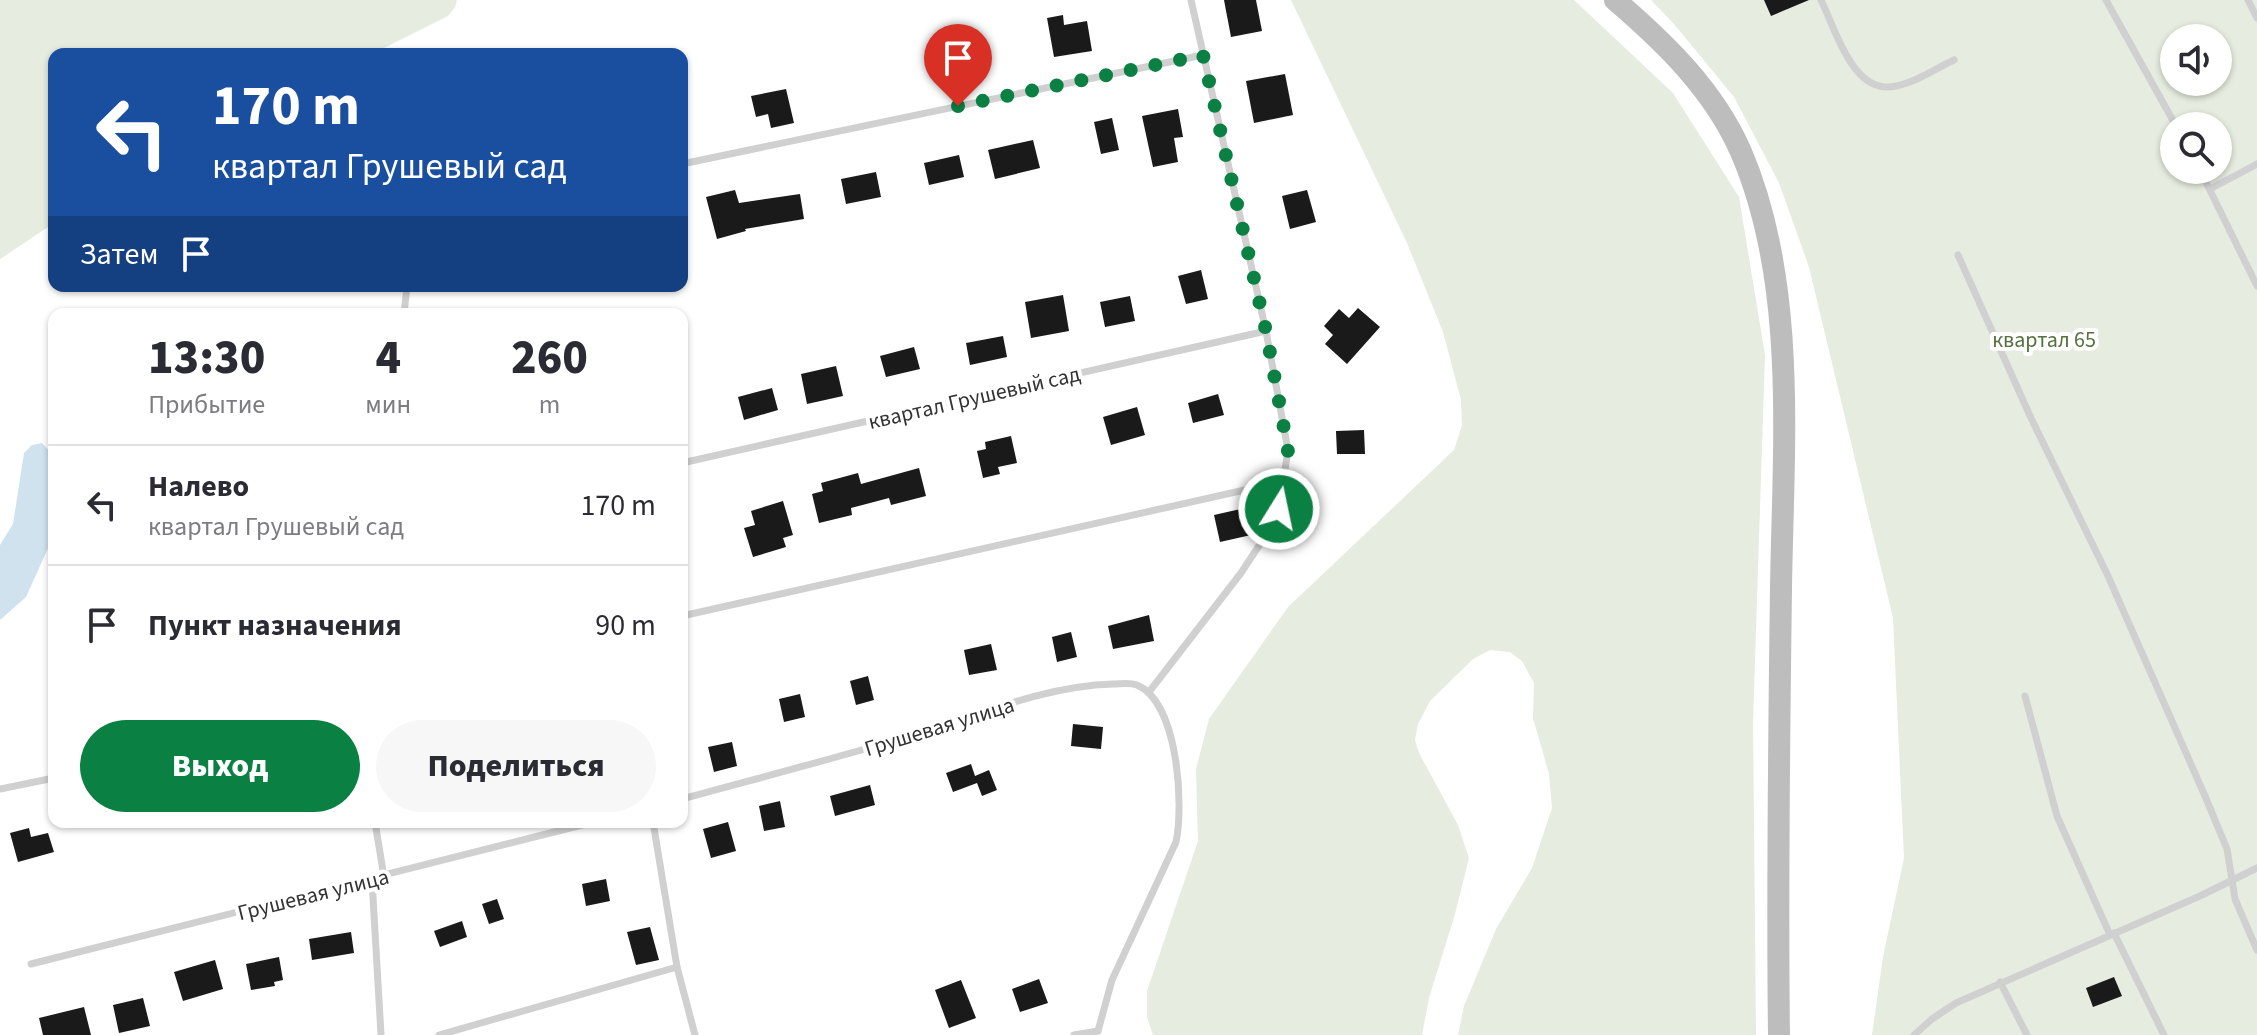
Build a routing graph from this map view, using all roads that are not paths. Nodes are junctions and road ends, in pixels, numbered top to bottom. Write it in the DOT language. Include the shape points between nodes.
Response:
graph roads {
  1 [pos="1191,0"];
  2 [pos="1615,0"];
  3 [pos="1821,0"];
  4 [pos="2106,0"];
  5 [pos="2248,0"];
  6 [pos="2257,18"];
  7 [pos="1203,55"];
  8 [pos="1954,60"];
  9 [pos="2168,112"];
  10 [pos="688,163"];
  11 [pos="2257,164"];
  12 [pos="2207,184"];
  13 [pos="2210,189"];
  14 [pos="1958,255"];
  15 [pos="2257,286"];
  16 [pos="1266,331"];
  17 [pos="688,462"];
  18 [pos="1285,481"];
  19 [pos="688,615"];
  20 [pos="1149,692"];
  21 [pos="2025,696"];
  22 [pos="48,779"];
  23 [pos="0,789"];
  24 [pos="688,797"];
  25 [pos="376,828"];
  26 [pos="571,828"];
  27 [pos="654,828"];
  28 [pos="2257,868"];
  29 [pos="384,877"];
  30 [pos="2234,879"];
  31 [pos="372,880"];
  32 [pos="2112,934"];
  33 [pos="2257,950"];
  34 [pos="31,964"];
  35 [pos="677,967"];
  36 [pos="2000,982"];
  37 [pos="1098,1031"];
  38 [pos="381,1035"];
  39 [pos="439,1035"];
  40 [pos="695,1035"];
  41 [pos="1074,1035"];
  42 [pos="1107,1035"];
  43 [pos="1779,1035"];
  44 [pos="1914,1035"];
  45 [pos="2027,1035"];
  46 [pos="2164,1035"];
  1 -- 7 [label="lane"];
  2 -- 43 [label="street" via="1678,58 1721,114 1750,175 1769,240 1785,397"];
  3 -- 8 [label="lane" via="1850,63 1868,81 1884,87 1906,83"];
  4 -- 9 [label="lane"];
  5 -- 6 [label="lane"];
  7 -- 10 [label="lane"];
  7 -- 16 [label="lane"];
  11 -- 13 [label="lane"];
  12 -- 13 [label="lane"];
  13 -- 15 [label="lane"];
  14 -- 30 [label="lane" via="2108,576 2205,796"];
  16 -- 17 [label="lane, квартал Грушевый сад"];
  16 -- 18 [label="lane" via="1288,450"];
  18 -- 19 [label="lane"];
  18 -- 20 [label="lane" via="1279,509 1264,538"];
  20 -- 24 [label="lane, Грушевая улица" via="1133,684 1061,689"];
  20 -- 37 [label="lane" via="1170,732 1179,826 1112,980"];
  21 -- 32 [label="lane" via="2054,809"];
  22 -- 23 [label="lane"];
  25 -- 29 [label="lane"];
  26 -- 29 [label="lane, Грушевая улица"];
  27 -- 35 [label="lane"];
  28 -- 30 [label="lane"];
  29 -- 31 [label="lane, Грушевая улица"];
  30 -- 32 [label="lane"];
  30 -- 33 [label="lane" via="2235,899"];
  31 -- 34 [label="lane, Грушевая улица"];
  31 -- 38 [label="lane"];
  32 -- 36 [label="lane"];
  32 -- 46 [label="lane"];
  35 -- 39 [label="lane"];
  35 -- 40 [label="lane"];
  36 -- 44 [label="lane" via="1956,1003"];
  36 -- 45 [label="lane"];
  37 -- 41 [label="lane"];
  37 -- 42 [label="lane"];
}
